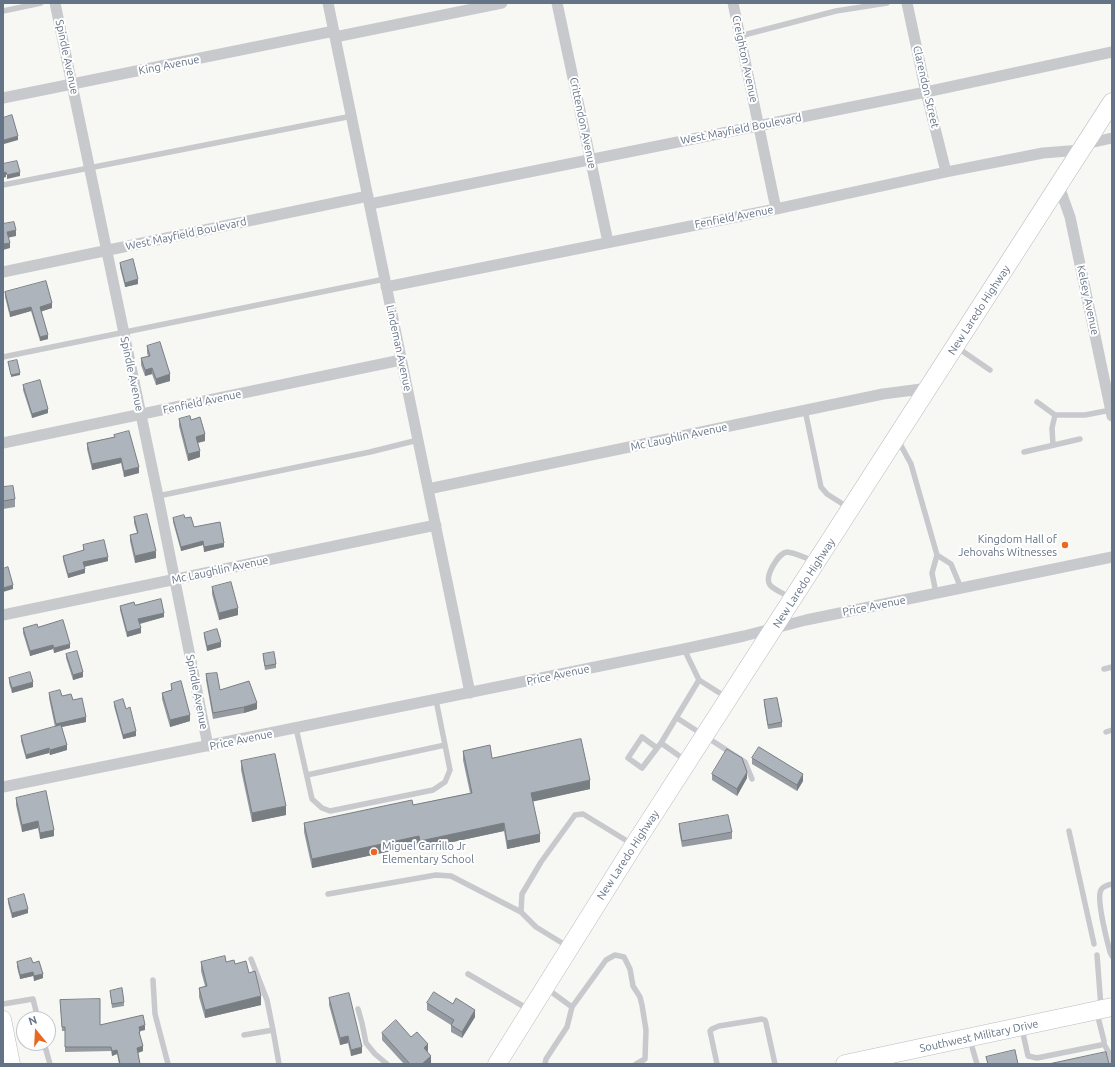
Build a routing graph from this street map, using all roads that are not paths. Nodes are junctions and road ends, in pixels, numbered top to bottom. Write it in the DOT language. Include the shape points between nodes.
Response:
graph roads {
  1 [pos="41,3"];
  2 [pos="55,3"];
  3 [pos="328,3"];
  4 [pos="502,3"];
  5 [pos="558,3"];
  6 [pos="733,3"];
  7 [pos="887,3"];
  8 [pos="907,3"];
  9 [pos="3,11"];
  10 [pos="335,34"];
  11 [pos="740,36"];
  12 [pos="1112,52"];
  13 [pos="72,84"];
  14 [pos="926,92"];
  15 [pos="3,98"];
  16 [pos="1112,102"];
  17 [pos="352,116"];
  18 [pos="759,125"];
  19 [pos="1112,138"];
  20 [pos="1083,147"];
  21 [pos="590,160"];
  22 [pos="90,167"];
  23 [pos="946,172"];
  24 [pos="3,185"];
  25 [pos="1059,186"];
  26 [pos="369,200"];
  27 [pos="776,208"];
  28 [pos="608,242"];
  29 [pos="107,250"];
  30 [pos="3,272"];
  31 [pos="386,283"];
  32 [pos="124,333"];
  33 [pos="956,346"];
  34 [pos="3,357"];
  35 [pos="402,360"];
  36 [pos="990,370"];
  37 [pos="929,388"];
  38 [pos="1037,402"];
  39 [pos="804,410"];
  40 [pos="1111,413"];
  41 [pos="141,415"];
  42 [pos="1055,415"];
  43 [pos="897,438"];
  44 [pos="1080,439"];
  45 [pos="418,440"];
  46 [pos="3,444"];
  47 [pos="1053,445"];
  48 [pos="1024,452"];
  49 [pos="428,489"];
  50 [pos="158,496"];
  51 [pos="851,510"];
  52 [pos="436,525"];
  53 [pos="937,555"];
  54 [pos="1112,557"];
  55 [pos="817,562"];
  56 [pos="175,579"];
  57 [pos="961,588"];
  58 [pos="936,593"];
  59 [pos="793,599"];
  60 [pos="3,615"];
  61 [pos="774,628"];
  62 [pos="684,649"];
  63 [pos="1112,667"];
  64 [pos="1104,669"];
  65 [pos="699,680"];
  66 [pos="470,693"];
  67 [pos="729,699"];
  68 [pos="436,700"];
  69 [pos="677,718"];
  70 [pos="296,728"];
  71 [pos="705,736"];
  72 [pos="445,745"];
  73 [pos="659,745"];
  74 [pos="208,746"];
  75 [pos="688,762"];
  76 [pos="307,775"];
  77 [pos="752,779"];
  78 [pos="3,788"];
  79 [pos="1069,831"];
  80 [pos="634,845"];
  81 [pos="1112,884"];
  82 [pos="328,894"];
  83 [pos="521,912"];
  84 [pos="1094,944"];
  85 [pos="570,948"];
  86 [pos="1097,955"];
  87 [pos="1112,956"];
  88 [pos="251,959"];
  89 [pos="468,974"];
  90 [pos="153,980"];
  91 [pos="544,987"];
  92 [pos="3,1004"];
  93 [pos="572,1007"];
  94 [pos="358,1009"];
  95 [pos="1103,1009"];
  96 [pos="530,1010"];
  97 [pos="36,1011"];
  98 [pos="3,1019"];
  99 [pos="1021,1027"];
  100 [pos="273,1030"];
  101 [pos="244,1035"];
  102 [pos="970,1038"];
  103 [pos="1104,1044"];
  104 [pos="46,1051"];
  105 [pos="496,1062"];
  106 [pos="646,1062"];
  107 [pos="855,1063"];
  108 [pos="12,1064"];
  109 [pos="50,1064"];
  110 [pos="168,1064"];
  111 [pos="279,1064"];
  112 [pos="387,1064"];
  113 [pos="545,1064"];
  114 [pos="636,1064"];
  115 [pos="717,1064"];
  116 [pos="775,1064"];
  117 [pos="977,1064"];
  118 [pos="1112,1064"];
  1 -- 9 [label="lane"];
  2 -- 13 [label="street, Spindle Avenue"];
  3 -- 10 [label="street, Lindeman Avenue"];
  4 -- 10 [label="street, King Avenue"];
  5 -- 21 [label="street, Crittendon Avenue"];
  6 -- 11 [label="street, Creighton Avenue"];
  7 -- 11 [label="lane" via="836,11"];
  8 -- 14 [label="street, Clarendon Street"];
  10 -- 13 [label="street, King Avenue"];
  10 -- 17 [label="street, Lindeman Avenue"];
  11 -- 18 [label="street, Creighton Avenue"];
  12 -- 14 [label="street, West Mayfield Boulevard"];
  13 -- 15 [label="street, King Avenue"];
  13 -- 22 [label="street, Spindle Avenue"];
  14 -- 18 [label="street, West Mayfield Boulevard"];
  14 -- 23 [label="street, Clarendon Street"];
  16 -- 20 [label="main road, New Laredo Highway"];
  17 -- 22 [label="lane"];
  17 -- 26 [label="street, Lindeman Avenue"];
  18 -- 21 [label="street, West Mayfield Boulevard"];
  18 -- 27 [label="street, Creighton Avenue"];
  19 -- 20 [label="street, Fenfield Avenue"];
  20 -- 23 [label="street, Fenfield Avenue"];
  20 -- 25 [label="main road, New Laredo Highway"];
  21 -- 26 [label="street, West Mayfield Boulevard"];
  21 -- 28 [label="street, Crittendon Avenue"];
  22 -- 24 [label="lane"];
  22 -- 29 [label="street, Spindle Avenue"];
  23 -- 27 [label="street, Fenfield Avenue"];
  25 -- 33 [label="main road, New Laredo Highway"];
  25 -- 40 [label="street, Kelsey Avenue" via="1070,217"];
  26 -- 29 [label="street, West Mayfield Boulevard"];
  26 -- 31 [label="street, Lindeman Avenue"];
  27 -- 28 [label="street, Fenfield Avenue"];
  28 -- 31 [label="street, Fenfield Avenue"];
  29 -- 30 [label="street, West Mayfield Boulevard"];
  29 -- 32 [label="street, Spindle Avenue"];
  31 -- 32 [label="lane"];
  31 -- 35 [label="street, Lindeman Avenue"];
  32 -- 34 [label="lane"];
  32 -- 41 [label="street, Spindle Avenue"];
  33 -- 36 [label="lane"];
  33 -- 37 [label="main road, New Laredo Highway"];
  35 -- 41 [label="street, Fenfield Avenue"];
  35 -- 45 [label="street, Lindeman Avenue"];
  37 -- 39 [label="street, Mc Laughlin Avenue" via="883,394"];
  37 -- 43 [label="main road, New Laredo Highway"];
  38 -- 42 [label="lane"];
  39 -- 49 [label="street, Mc Laughlin Avenue"];
  39 -- 51 [label="lane" via="821,487"];
  40 -- 42 [label="lane"];
  41 -- 46 [label="street, Fenfield Avenue"];
  41 -- 50 [label="street, Spindle Avenue"];
  42 -- 47 [label="lane" via="1052,428"];
  43 -- 51 [label="main road, New Laredo Highway"];
  43 -- 53 [label="lane" via="911,464"];
  44 -- 47 [label="lane"];
  45 -- 49 [label="street, Lindeman Avenue"];
  45 -- 50 [label="lane"];
  47 -- 48 [label="lane"];
  49 -- 52 [label="street, Lindeman Avenue"];
  50 -- 56 [label="street, Spindle Avenue"];
  51 -- 55 [label="main road, New Laredo Highway"];
  52 -- 56 [label="street, Mc Laughlin Avenue"];
  52 -- 66 [label="street, Lindeman Avenue"];
  53 -- 57 [label="lane" via="951,564"];
  53 -- 58 [label="lane" via="932,573"];
  54 -- 57 [label="street, Price Avenue"];
  55 -- 59 [label="main road, New Laredo Highway"];
  55 -- 59 [label="lane" via="788,552 776,560 769,576 770,585"];
  56 -- 60 [label="street, Mc Laughlin Avenue"];
  56 -- 74 [label="street, Spindle Avenue"];
  57 -- 58 [label="street, Price Avenue"];
  58 -- 61 [label="street, Price Avenue"];
  59 -- 61 [label="main road, New Laredo Highway"];
  61 -- 62 [label="street, Price Avenue"];
  61 -- 67 [label="main road, New Laredo Highway"];
  62 -- 65 [label="lane"];
  62 -- 66 [label="street, Price Avenue"];
  63 -- 64 [label="lane"];
  65 -- 67 [label="lane"];
  65 -- 69 [label="lane"];
  66 -- 68 [label="street, Price Avenue"];
  67 -- 71 [label="main road, New Laredo Highway"];
  68 -- 70 [label="street, Price Avenue"];
  68 -- 72 [label="lane"];
  69 -- 71 [label="lane"];
  69 -- 73 [label="lane"];
  70 -- 74 [label="street, Price Avenue"];
  70 -- 76 [label="lane"];
  71 -- 75 [label="main road, New Laredo Highway"];
  71 -- 77 [label="lane" via="745,762"];
  72 -- 76 [label="lane"];
  72 -- 76 [label="lane" via="450,770 445,782 433,790 330,810 322,808 312,799"];
  73 -- 73 [label="lane" via="642,768 628,758 642,737"];
  73 -- 75 [label="lane"];
  74 -- 78 [label="street, Price Avenue"];
  75 -- 80 [label="main road, New Laredo Highway"];
  79 -- 84 [label="lane"];
  80 -- 83 [label="lane" via="583,814 575,815 541,862 522,894"];
  80 -- 85 [label="main road, New Laredo Highway"];
  81 -- 87 [label="lane" via="1101,889 1099,894"];
  82 -- 83 [label="lane" via="436,875 451,876"];
  83 -- 85 [label="lane" via="536,927"];
  85 -- 91 [label="main road, New Laredo Highway"];
  86 -- 95 [label="lane"];
  88 -- 100 [label="lane" via="266,1000"];
  89 -- 96 [label="lane"];
  90 -- 110 [label="lane" via="155,1014"];
  91 -- 93 [label="lane"];
  91 -- 96 [label="main road, New Laredo Highway"];
  92 -- 97 [label="lane" via="33,999"];
  93 -- 106 [label="lane" via="606,960 615,955 624,957 642,1005 646,1030"];
  93 -- 113 [label="lane" via="567,1027"];
  94 -- 112 [label="lane" via="366,1043"];
  95 -- 99 [label="main road, Southwest Military Drive"];
  95 -- 103 [label="lane"];
  96 -- 105 [label="main road, New Laredo Highway"];
  98 -- 108 [label="main road"];
  99 -- 102 [label="main road, Southwest Military Drive"];
  99 -- 103 [label="lane" via="1030,1057 1037,1058"];
  100 -- 101 [label="lane"];
  100 -- 111 [label="lane"];
  102 -- 107 [label="main road, Southwest Military Drive"];
  102 -- 117 [label="lane"];
  103 -- 118 [label="lane"];
  104 -- 109 [label="lane"];
  106 -- 114 [label="lane"];
  115 -- 116 [label="lane" via="710,1032 712,1029 762,1019 766,1023"];
}
